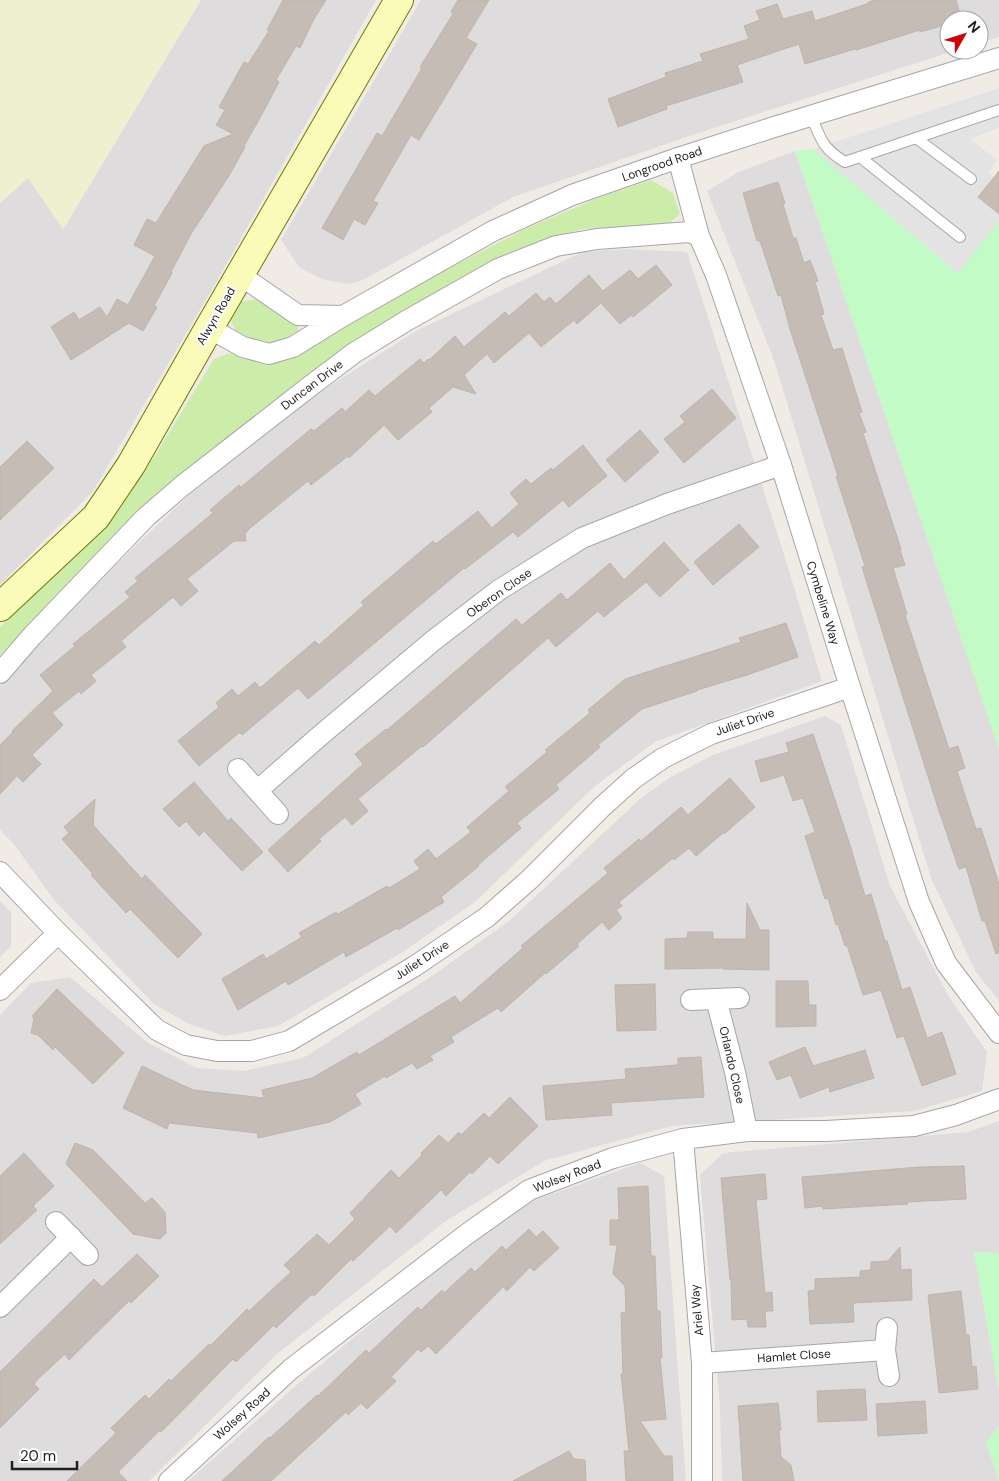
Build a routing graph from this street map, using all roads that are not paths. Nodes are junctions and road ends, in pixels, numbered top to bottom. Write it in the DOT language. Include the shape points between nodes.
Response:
graph roads {
  1 [pos="399,0"];
  2 [pos="999,58"];
  3 [pos="999,110"];
  4 [pos="811,116"];
  5 [pos="916,138"];
  6 [pos="860,157"];
  7 [pos="678,158"];
  8 [pos="971,179"];
  9 [pos="699,236"];
  10 [pos="960,237"];
  11 [pos="240,275"];
  12 [pos="343,316"];
  13 [pos="209,328"];
  14 [pos="781,465"];
  15 [pos="0,607"];
  16 [pos="0,673"];
  17 [pos="850,687"];
  18 [pos="238,769"];
  19 [pos="258,790"];
  20 [pos="278,814"];
  21 [pos="0,872"];
  22 [pos="58,933"];
  23 [pos="0,990"];
  24 [pos="739,998"];
  25 [pos="716,999"];
  26 [pos="691,1000"];
  27 [pos="999,1033"];
  28 [pos="999,1099"];
  29 [pos="747,1131"];
  30 [pos="683,1139"];
  31 [pos="56,1222"];
  32 [pos="71,1237"];
  33 [pos="88,1255"];
  34 [pos="0,1307"];
  35 [pos="886,1328"];
  36 [pos="886,1350"];
  37 [pos="702,1363"];
  38 [pos="889,1376"];
  39 [pos="170,1481"];
  40 [pos="702,1481"];
  1 -- 11 [label="street, Alwyn Road"];
  2 -- 4 [label="street, Longrood Road"];
  3 -- 5 [label="lane"];
  4 -- 6 [label="lane" via="824,146 835,156 845,162"];
  4 -- 7 [label="street, Longrood Road"];
  5 -- 6 [label="lane"];
  5 -- 8 [label="lane"];
  6 -- 10 [label="lane"];
  7 -- 9 [label="street, Cymbeline Way"];
  7 -- 12 [label="street, Longrood Road" via="572,196 493,231"];
  9 -- 14 [label="street, Cymbeline Way" via="716,275"];
  9 -- 16 [label="street, Duncan Drive" via="689,232 597,238 556,246 498,269 354,353 146,517"];
  11 -- 12 [label="street" via="298,315"];
  11 -- 13 [label="street, Alwyn Road"];
  12 -- 13 [label="street, Longrood Road" via="293,347 269,354 243,346"];
  13 -- 15 [label="street, Alwyn Road" via="131,465 96,517"];
  14 -- 17 [label="street, Cymbeline Way"];
  14 -- 19 [label="street, Oberon Close" via="667,504 582,538 499,590 442,634"];
  17 -- 22 [label="street, Juliet Drive" via="711,734 663,758 602,807 487,917 415,966 289,1041 252,1051 217,1051 186,1045 157,1030"];
  17 -- 27 [label="street, Cymbeline Way" via="919,902 946,963"];
  18 -- 19 [label="street"];
  19 -- 20 [label="street"];
  21 -- 22 [label="street, Juliet Drive"];
  22 -- 23 [label="street"];
  24 -- 25 [label="street"];
  25 -- 26 [label="street"];
  25 -- 29 [label="street, Orlando Close"];
  28 -- 29 [label="street, Wolsey Road" via="914,1126"];
  29 -- 30 [label="street, Wolsey Road"];
  30 -- 37 [label="street, Ariel Way"];
  30 -- 39 [label="street, Wolsey Road" via="613,1158 529,1190 291,1369"];
  31 -- 32 [label="street"];
  32 -- 33 [label="street"];
  32 -- 34 [label="street"];
  35 -- 36 [label="street"];
  36 -- 37 [label="street, Hamlet Close"];
  36 -- 38 [label="street"];
  37 -- 40 [label="street, Ariel Way"];
}
